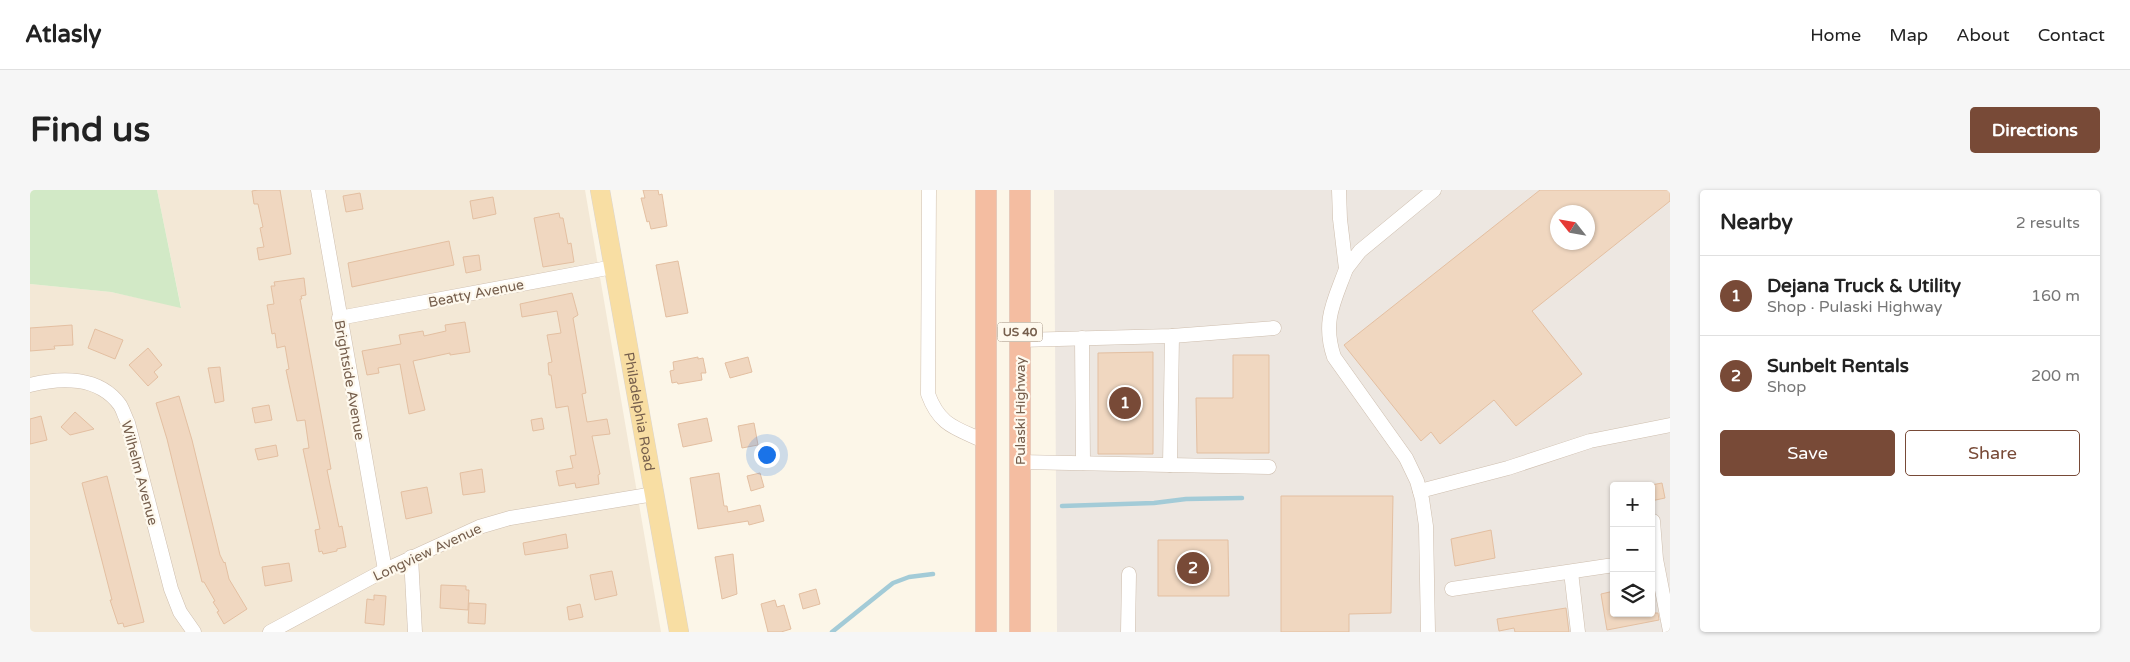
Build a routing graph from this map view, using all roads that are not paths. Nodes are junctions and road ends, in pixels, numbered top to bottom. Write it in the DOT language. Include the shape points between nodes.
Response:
graph roads {
  1 [pos="318,190"];
  2 [pos="600,190"];
  3 [pos="929,190"];
  4 [pos="986,190"];
  5 [pos="1020,190"];
  6 [pos="1339,190"];
  7 [pos="1434,190"];
  8 [pos="613,267"];
  9 [pos="1346,269"];
  10 [pos="339,318"];
  11 [pos="1274,328"];
  12 [pos="1172,336"];
  13 [pos="1082,338"];
  14 [pos="1020,340"];
  15 [pos="30,385"];
  16 [pos="1670,425"];
  17 [pos="986,442"];
  18 [pos="1020,462"];
  19 [pos="1083,463"];
  20 [pos="1170,465"];
  21 [pos="1269,467"];
  22 [pos="1420,491"];
  23 [pos="654,494"];
  24 [pos="410,557"];
  25 [pos="1655,564"];
  26 [pos="1610,567"];
  27 [pos="385,570"];
  28 [pos="1571,572"];
  29 [pos="1129,574"];
  30 [pos="1452,588"];
  31 [pos="194,632"];
  32 [pos="270,632"];
  33 [pos="415,632"];
  34 [pos="679,632"];
  35 [pos="986,632"];
  36 [pos="1020,632"];
  37 [pos="1128,632"];
  38 [pos="1428,632"];
  39 [pos="1578,632"];
  40 [pos="1670,632"];
  1 -- 10 [label="street, Brightside Avenue"];
  2 -- 8 [label="main road, Philadelphia Road"];
  3 -- 17 [label="street" via="928,394 934,411 944,422"];
  4 -- 17 [label="highway, US 40"];
  5 -- 14 [label="highway, Pulaski Highway / US 40"];
  6 -- 9 [label="street"];
  7 -- 9 [label="street" via="1360,252"];
  8 -- 10 [label="street, Beatty Avenue"];
  8 -- 23 [label="main road, Philadelphia Road"];
  9 -- 22 [label="street" via="1328,328 1334,357 1406,458"];
  10 -- 27 [label="street, Brightside Avenue"];
  11 -- 12 [label="street"];
  12 -- 13 [label="street"];
  12 -- 20 [label="street"];
  13 -- 14 [label="street"];
  13 -- 19 [label="street"];
  14 -- 18 [label="highway, Pulaski Highway / US 40"];
  15 -- 31 [label="street, Wilhelm Avenue" via="49,380 81,380 120,405 128,423 171,589 180,612"];
  16 -- 22 [label="street" via="1590,441 1508,468"];
  17 -- 35 [label="highway, US 40"];
  18 -- 19 [label="street"];
  18 -- 36 [label="highway, Pulaski Highway / US 40"];
  19 -- 20 [label="street"];
  20 -- 21 [label="street"];
  22 -- 38 [label="street" via="1426,526"];
  23 -- 24 [label="street, Longview Avenue" via="494,522"];
  23 -- 34 [label="main road, Philadelphia Road"];
  24 -- 27 [label="street, Longview Avenue"];
  24 -- 33 [label="street"];
  25 -- 40 [label="street"];
  26 -- 28 [label="street"];
  27 -- 32 [label="street, Longview Avenue"];
  28 -- 30 [label="street"];
  28 -- 39 [label="street"];
  29 -- 37 [label="street"];
}
